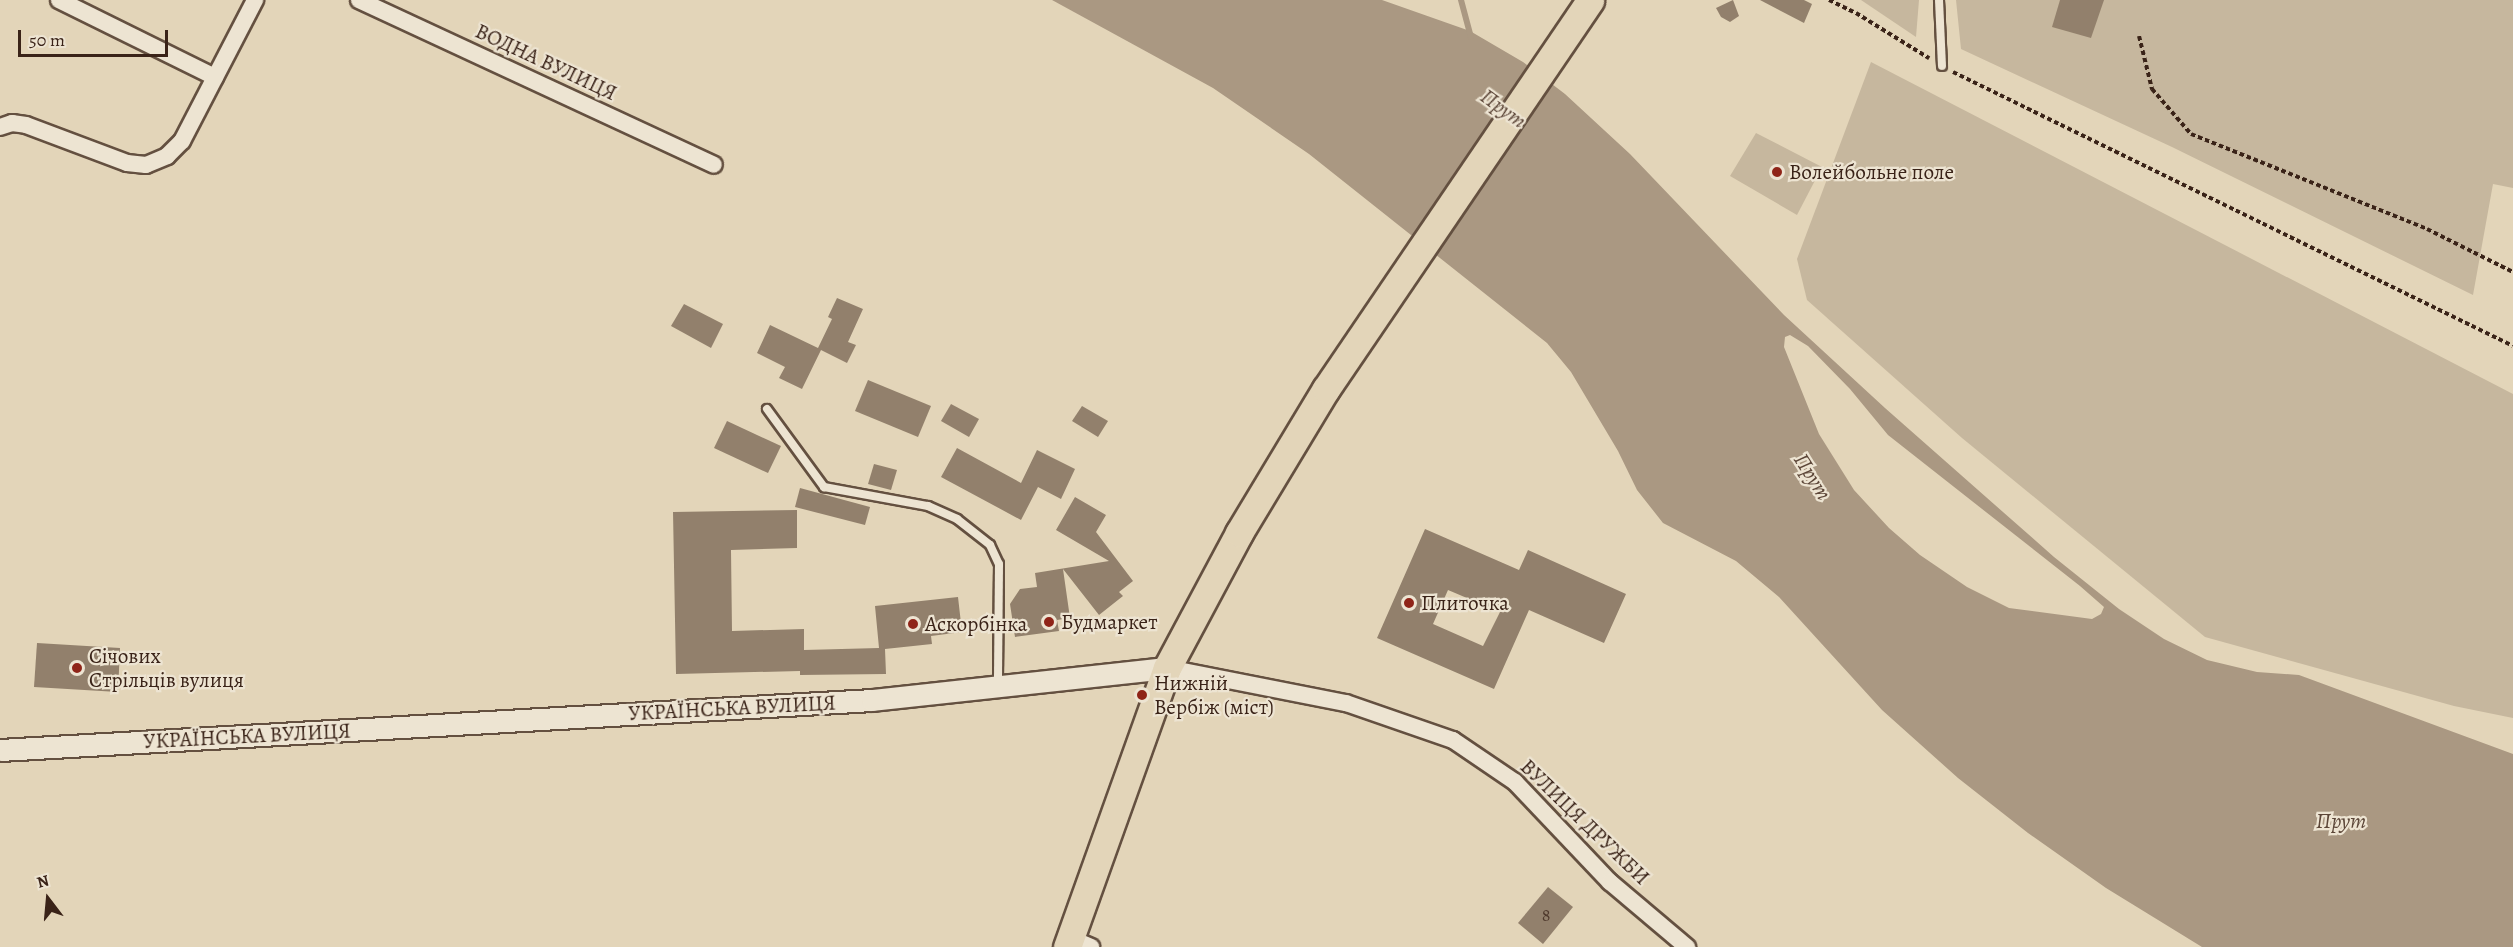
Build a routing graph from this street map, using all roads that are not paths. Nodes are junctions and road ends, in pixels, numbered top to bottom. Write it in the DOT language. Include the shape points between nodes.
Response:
graph roads {
  1 [pos="59,0"];
  2 [pos="255,0"];
  3 [pos="359,0"];
  4 [pos="1590,0"];
  5 [pos="1939,0"];
  6 [pos="1942,66"];
  7 [pos="215,77"];
  8 [pos="0,127"];
  9 [pos="714,165"];
  10 [pos="767,409"];
  11 [pos="1167,668"];
  12 [pos="998,686"];
  13 [pos="0,750"];
  14 [pos="1076,944"];
  15 [pos="1687,947"];
  1 -- 7 [label="street"];
  2 -- 7 [label="street"];
  3 -- 9 [label="street, ВОДНА ВУЛИЦЯ"];
  4 -- 11 [label="main road" via="1326,389 1239,532"];
  5 -- 6 [label="lane"];
  7 -- 8 [label="street" via="182,141 166,156 146,165 127,163 26,125 12,123"];
  10 -- 12 [label="lane" via="824,487 928,506 957,519 990,545 999,564"];
  11 -- 12 [label="street, УКРАЇНСЬКА ВУЛИЦЯ"];
  11 -- 14 [label="main road"];
  11 -- 15 [label="street, ВУЛИЦЯ ДРУЖБИ" via="1346,703 1453,740 1515,782 1610,882"];
  12 -- 13 [label="street, УКРАЇНСЬКА ВУЛИЦЯ" via="872,700"];
}
